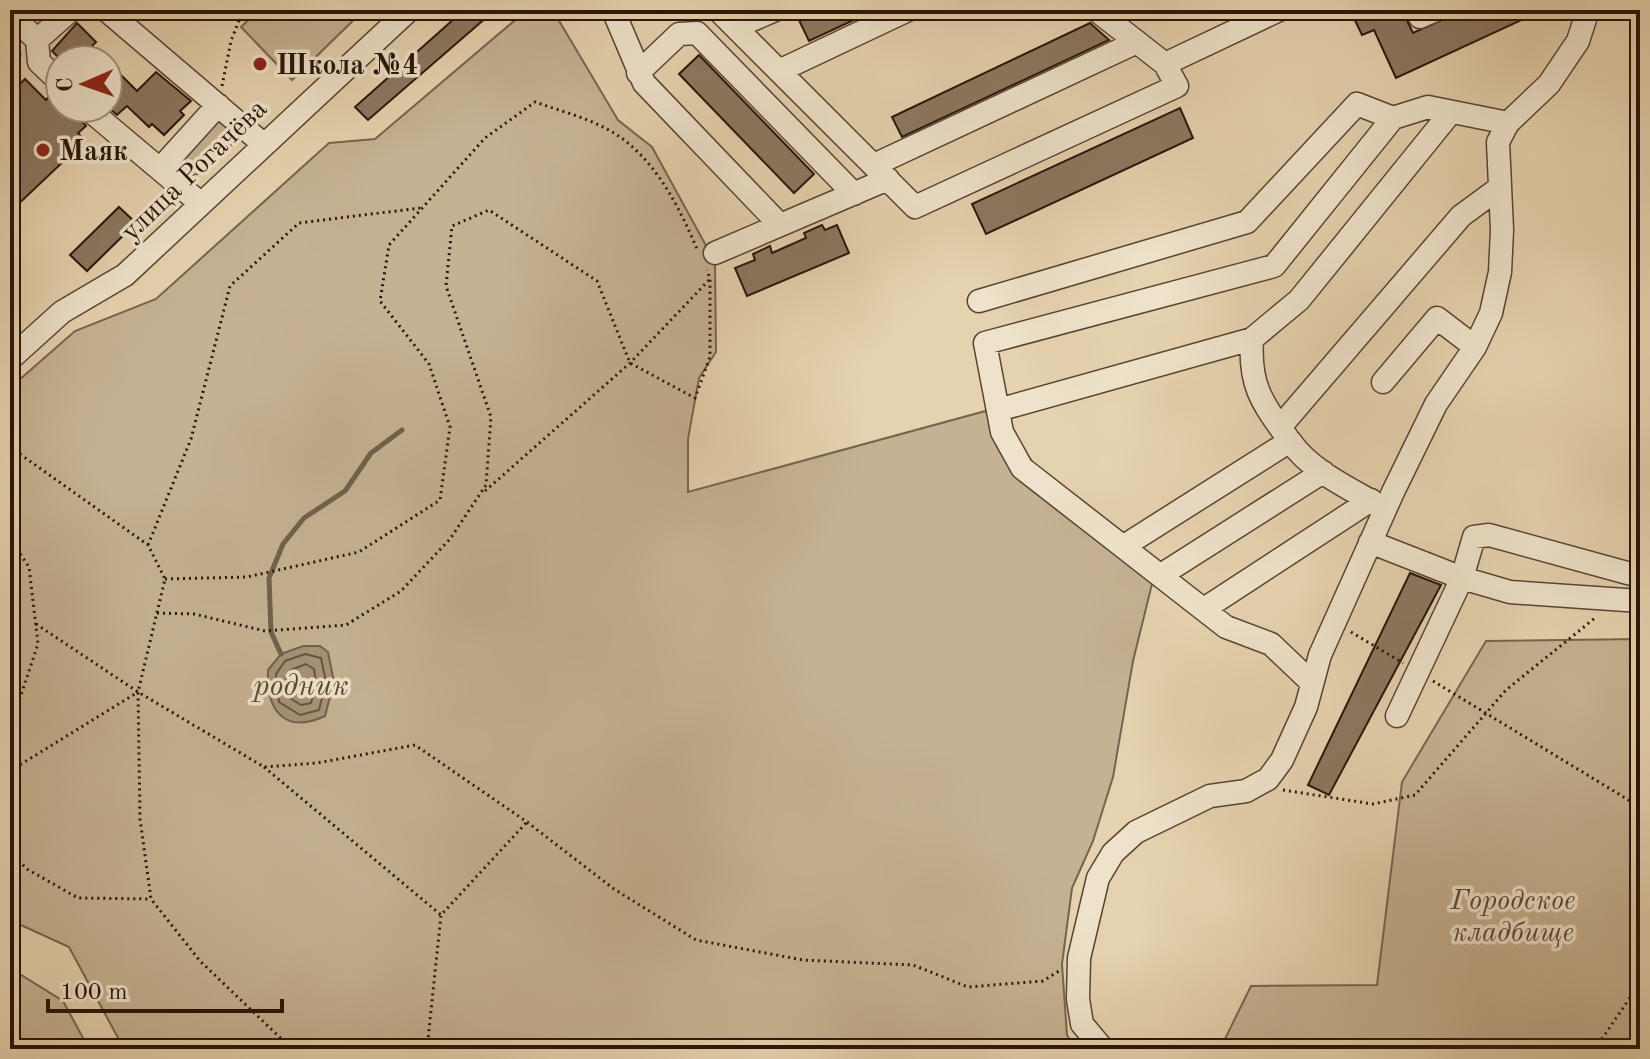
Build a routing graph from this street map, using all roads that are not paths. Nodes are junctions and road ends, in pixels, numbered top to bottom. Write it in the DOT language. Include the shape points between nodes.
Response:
graph roads {
  1 [pos="71,10"];
  2 [pos="106,10"];
  3 [pos="409,10"];
  4 [pos="613,10"];
  5 [pos="718,10"];
  6 [pos="775,10"];
  7 [pos="908,10"];
  8 [pos="1096,10"];
  9 [pos="1279,10"];
  10 [pos="1588,10"];
  11 [pos="10,14"];
  12 [pos="736,27"];
  13 [pos="37,40"];
  14 [pos="1137,42"];
  15 [pos="1165,64"];
  16 [pos="44,67"];
  17 [pos="779,71"];
  18 [pos="638,73"];
  19 [pos="218,105"];
  20 [pos="1451,112"];
  21 [pos="1393,118"];
  22 [pos="1508,123"];
  23 [pos="107,124"];
  24 [pos="262,143"];
  25 [pos="161,168"];
  26 [pos="881,172"];
  27 [pos="1499,188"];
  28 [pos="854,194"];
  29 [pos="200,203"];
  30 [pos="780,225"];
  31 [pos="707,258"];
  32 [pos="979,301"];
  33 [pos="1252,339"];
  34 [pos="1475,347"];
  35 [pos="10,359"];
  36 [pos="1383,382"];
  37 [pos="998,410"];
  38 [pos="1285,434"];
  39 [pos="1323,472"];
  40 [pos="1378,505"];
  41 [pos="1370,542"];
  42 [pos="1124,546"];
  43 [pos="1631,574"];
  44 [pos="1161,575"];
  45 [pos="1462,578"];
  46 [pos="1640,601"];
  47 [pos="1204,609"];
  48 [pos="1312,683"];
  49 [pos="1397,716"];
  50 [pos="1103,1049"];
  1 -- 13 [label="street"];
  2 -- 19 [label="street"];
  3 -- 24 [label="street, улица Рогачёва"];
  4 -- 18 [label="street"];
  5 -- 12 [label="street"];
  6 -- 12 [label="street"];
  7 -- 17 [label="street"];
  8 -- 14 [label="street"];
  9 -- 15 [label="street"];
  10 -- 22 [label="street" via="1578,41 1549,84"];
  11 -- 13 [label="street"];
  12 -- 17 [label="street"];
  13 -- 16 [label="street"];
  14 -- 15 [label="street"];
  14 -- 26 [label="street"];
  15 -- 26 [label="street" via="1177,86 915,207"];
  17 -- 26 [label="street"];
  18 -- 28 [label="street" via="679,34 697,33"];
  18 -- 30 [label="street"];
  19 -- 24 [label="street"];
  19 -- 25 [label="street"];
  20 -- 21 [label="street" via="1428,107"];
  20 -- 22 [label="street"];
  20 -- 33 [label="street" via="1299,300"];
  21 -- 32 [label="street" via="1357,104 1247,222"];
  21 -- 37 [label="street" via="1274,266 985,343"];
  22 -- 27 [label="street" via="1498,142"];
  23 -- 25 [label="street"];
  24 -- 29 [label="street, улица Рогачёва"];
  25 -- 29 [label="street"];
  26 -- 28 [label="street"];
  27 -- 34 [label="street" via="1500,272 1491,313"];
  27 -- 38 [label="street" via="1461,216"];
  28 -- 30 [label="street"];
  29 -- 35 [label="street, улица Рогачёва" via="125,275 62,312"];
  30 -- 31 [label="street"];
  33 -- 37 [label="street"];
  33 -- 38 [label="street" via="1250,370 1260,399"];
  34 -- 36 [label="street" via="1437,318"];
  34 -- 40 [label="street"];
  37 -- 42 [label="street" via="1002,432 1022,468"];
  38 -- 39 [label="street" via="1297,452"];
  38 -- 42 [label="street"];
  39 -- 40 [label="street"];
  39 -- 44 [label="street"];
  40 -- 41 [label="street"];
  40 -- 47 [label="street"];
  41 -- 45 [label="street"];
  41 -- 48 [label="street"];
  42 -- 44 [label="street"];
  43 -- 45 [label="street" via="1489,535 1474,537"];
  44 -- 47 [label="street"];
  45 -- 46 [label="street" via="1510,592"];
  45 -- 49 [label="street"];
  47 -- 48 [label="street" via="1226,627 1271,644"];
  48 -- 50 [label="street" via="1282,760 1268,779 1210,796 1136,832 1113,853 1098,878 1079,958 1078,999 1082,1024"];
}
